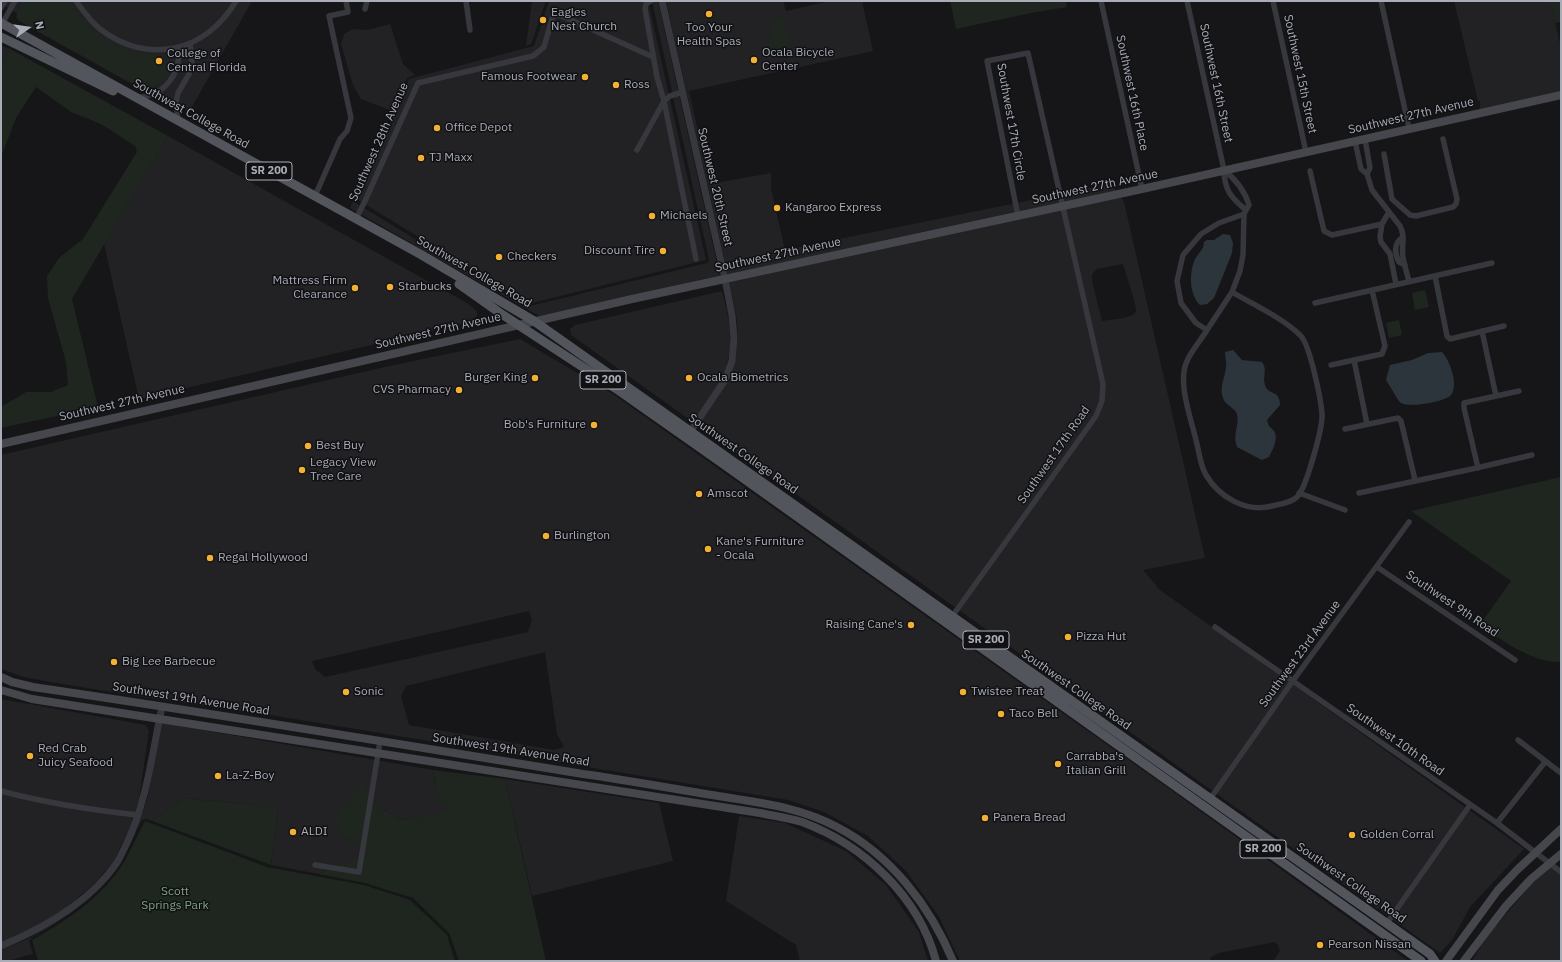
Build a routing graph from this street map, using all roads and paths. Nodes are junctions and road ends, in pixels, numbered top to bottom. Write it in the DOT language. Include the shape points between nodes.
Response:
graph roads {
  1 [pos="5,1"];
  2 [pos="15,1"];
  3 [pos="76,1"];
  4 [pos="236,1"];
  5 [pos="346,1"];
  6 [pos="368,1"];
  7 [pos="466,1"];
  8 [pos="651,1"];
  9 [pos="662,1"];
  10 [pos="1101,1"];
  11 [pos="1187,1"];
  12 [pos="1273,1"];
  13 [pos="1381,1"];
  14 [pos="1,8"];
  15 [pos="365,9"];
  16 [pos="2,23"];
  17 [pos="470,30"];
  18 [pos="1,37"];
  19 [pos="190,43"];
  20 [pos="178,48"];
  21 [pos="653,57"];
  22 [pos="682,92"];
  23 [pos="1561,95"];
  24 [pos="136,97"];
  25 [pos="664,101"];
  26 [pos="178,121"];
  27 [pos="1409,128"];
  28 [pos="1365,139"];
  29 [pos="1443,139"];
  30 [pos="1355,141"];
  31 [pos="636,150"];
  32 [pos="1306,152"];
  33 [pos="1384,154"];
  34 [pos="1224,170"];
  35 [pos="1310,170"];
  36 [pos="1367,174"];
  37 [pos="1142,190"];
  38 [pos="1242,191"];
  39 [pos="315,196"];
  40 [pos="1233,198"];
  41 [pos="1392,199"];
  42 [pos="1063,206"];
  43 [pos="1383,206"];
  44 [pos="1245,212"];
  45 [pos="1389,212"];
  46 [pos="1018,216"];
  47 [pos="356,219"];
  48 [pos="1382,224"];
  49 [pos="696,258"];
  50 [pos="1492,263"];
  51 [pos="1435,276"];
  52 [pos="725,279"];
  53 [pos="1409,281"];
  54 [pos="1396,284"];
  55 [pos="1372,290"];
  56 [pos="1232,292"];
  57 [pos="1316,303"];
  58 [pos="534,321"];
  59 [pos="518,325"];
  60 [pos="1504,326"];
  61 [pos="1207,330"];
  62 [pos="1482,331"];
  63 [pos="1354,360"];
  64 [pos="1331,365"];
  65 [pos="1518,391"];
  66 [pos="1496,396"];
  67 [pos="1367,424"];
  68 [pos="1345,429"];
  69 [pos="688,434"];
  70 [pos="1,444"];
  71 [pos="1532,454"];
  72 [pos="1478,468"];
  73 [pos="1415,480"];
  74 [pos="1300,493"];
  75 [pos="1360,493"];
  76 [pos="1345,510"];
  77 [pos="1409,522"];
  78 [pos="1377,567"];
  79 [pos="950,620"];
  80 [pos="1215,627"];
  81 [pos="1515,660"];
  82 [pos="1,677"];
  83 [pos="1,681"];
  84 [pos="1292,682"];
  85 [pos="40,688"];
  86 [pos="1,690"];
  87 [pos="162,707"];
  88 [pos="159,719"];
  89 [pos="1518,740"];
  90 [pos="380,741"];
  91 [pos="378,752"];
  92 [pos="1545,762"];
  93 [pos="1561,773"];
  94 [pos="1,791"];
  95 [pos="1210,799"];
  96 [pos="1470,805"];
  97 [pos="138,815"];
  98 [pos="1497,823"];
  99 [pos="1561,829"];
  100 [pos="1535,853"];
  101 [pos="1561,854"];
  102 [pos="1550,863"];
  103 [pos="315,865"];
  104 [pos="1561,872"];
  105 [pos="1387,924"];
  106 [pos="1,946"];
  107 [pos="936,961"];
  108 [pos="953,961"];
  109 [pos="1421,961"];
  110 [pos="1436,961"];
  111 [pos="1446,961"];
  112 [pos="1464,961"];
  1 -- 14 [label="street"];
  2 -- 16 [label="street"];
  3 -- 20 [label="street" via="99,29 119,41 148,50"];
  4 -- 19 [label="street" via="224,20 211,32"];
  5 -- 39 [label="street" via="348,12 329,16 351,118"];
  6 -- 15 [label="street"];
  7 -- 17 [label="street"];
  8 -- 21 [label="street" via="646,4 645,10"];
  9 -- 22 [label="street, Southwest 20th Street"];
  10 -- 37 [label="street, Southwest 16th Place"];
  11 -- 34 [label="street, Southwest 16th Street"];
  12 -- 32 [label="street, Southwest 15th Street"];
  13 -- 27 [label="street"];
  16 -- 24 [label="main road, Southwest College Road / SR 200"];
  18 -- 59 [label="main road, Southwest College Road / SR 200" via="133,100 437,268"];
  19 -- 20 [label="street"];
  19 -- 26 [label="street" via="192,62 176,102"];
  20 -- 24 [label="street" via="175,74 168,84 155,94"];
  21 -- 25 [label="street"];
  21 -- 47 [label="street, Southwest 28th Avenue" via="560,15 553,16 544,47 533,56 418,83"];
  22 -- 25 [label="street"];
  22 -- 52 [label="street, Southwest 20th Street"];
  23 -- 27 [label="main road, Southwest 27th Avenue"];
  24 -- 26 [label="main road, Southwest College Road / SR 200"];
  25 -- 31 [label="street"];
  25 -- 49 [label="street"];
  26 -- 39 [label="main road, Southwest College Road / SR 200"];
  27 -- 28 [label="main road, Southwest 27th Avenue"];
  28 -- 30 [label="main road, Southwest 27th Avenue"];
  28 -- 36 [label="street" via="1370,168"];
  29 -- 41 [label="street" via="1456,204 1453,207 1416,216 1410,215"];
  30 -- 32 [label="main road, Southwest 27th Avenue"];
  30 -- 36 [label="street" via="1361,169"];
  32 -- 34 [label="main road, Southwest 27th Avenue"];
  33 -- 41 [label="street"];
  34 -- 37 [label="main road, Southwest 27th Avenue"];
  34 -- 38 [label="street" via="1233,177"];
  34 -- 40 [label="street, Southwest 16th Street" via="1224,182"];
  35 -- 48 [label="street" via="1324,230 1328,233 1332,235"];
  36 -- 43 [label="street" via="1372,190"];
  37 -- 42 [label="main road, Southwest 27th Avenue"];
  38 -- 40 [label="street"];
  38 -- 44 [label="street" via="1249,204"];
  39 -- 47 [label="main road, Southwest College Road / SR 200"];
  40 -- 44 [label="street"];
  41 -- 43 [label="street"];
  42 -- 46 [label="main road, Southwest 27th Avenue"];
  42 -- 46 [label="street, Southwest 17th Circle" via="1028,53 987,61"];
  42 -- 79 [label="street, Southwest 17th Road" via="1103,384 1102,401 1096,416"];
  43 -- 45 [label="street"];
  44 -- 56 [label="street" via="1243,255"];
  44 -- 61 [label="street" via="1201,234 1183,255 1177,281 1180,303 1196,323"];
  45 -- 48 [label="street"];
  45 -- 53 [label="street" via="1400,226 1403,237 1402,255"];
  46 -- 52 [label="main road, Southwest 27th Avenue"];
  47 -- 58 [label="main road, Southwest College Road / SR 200"];
  48 -- 54 [label="street" via="1381,242 1389,252"];
  50 -- 51 [label="street"];
  51 -- 53 [label="street"];
  51 -- 62 [label="street" via="1447,336 1450,339"];
  52 -- 58 [label="main road, Southwest 27th Avenue"];
  52 -- 69 [label="street, Southwest 20th Street" via="734,338 732,361 725,380"];
  53 -- 54 [label="street"];
  54 -- 55 [label="street"];
  55 -- 57 [label="street"];
  55 -- 63 [label="street" via="1384,351 1382,354"];
  56 -- 61 [label="street"];
  56 -- 74 [label="street" via="1287,324 1302,337 1309,353 1322,415 1319,435"];
  58 -- 59 [label="main road, Southwest 27th Avenue"];
  58 -- 69 [label="main road, Southwest College Road / SR 200"];
  59 -- 69 [label="main road, Southwest College Road / SR 200"];
  59 -- 70 [label="main road, Southwest 27th Avenue"];
  60 -- 62 [label="street"];
  61 -- 74 [label="street" via="1187,361 1183,379 1205,474 1218,491 1242,505 1261,509 1287,503"];
  62 -- 66 [label="street"];
  63 -- 64 [label="street"];
  63 -- 67 [label="street"];
  65 -- 66 [label="street"];
  66 -- 72 [label="street" via="1464,403"];
  67 -- 68 [label="street"];
  67 -- 73 [label="street" via="1393,418 1401,421"];
  69 -- 79 [label="main road, Southwest College Road / SR 200"];
  71 -- 72 [label="street"];
  72 -- 73 [label="street"];
  73 -- 75 [label="street"];
  74 -- 76 [label="street"];
  77 -- 78 [label="street, Southwest 23rd Avenue"];
  78 -- 81 [label="street, Southwest 9th Road"];
  78 -- 84 [label="street, Southwest 23rd Avenue"];
  79 -- 95 [label="main road, Southwest College Road / SR 200"];
  79 -- 109 [label="main road, Southwest College Road / SR 200"];
  80 -- 84 [label="street, Southwest 10th Road"];
  82 -- 85 [label="main road, Southwest 19th Avenue Road"];
  83 -- 85 [label="main road" via="30,689"];
  84 -- 95 [label="street, Southwest 23rd Avenue"];
  84 -- 96 [label="street, Southwest 10th Road"];
  85 -- 87 [label="main road, Southwest 19th Avenue Road"];
  86 -- 88 [label="main road, Southwest 19th Avenue Road" via="32,699"];
  87 -- 88 [label="street"];
  87 -- 90 [label="main road, Southwest 19th Avenue Road"];
  88 -- 91 [label="main road, Southwest 19th Avenue Road"];
  88 -- 97 [label="street"];
  89 -- 92 [label="street"];
  90 -- 91 [label="street"];
  90 -- 108 [label="main road, Southwest 19th Avenue Road" via="776,805 808,814 838,827 870,847 908,884 940,934"];
  91 -- 103 [label="street" via="359,872"];
  91 -- 107 [label="main road, Southwest 19th Avenue Road" via="760,813 802,822 841,841 878,869 904,897 918,917 928,936"];
  92 -- 93 [label="street"];
  92 -- 98 [label="street"];
  94 -- 97 [label="street" via="56,804"];
  95 -- 105 [label="main road, Southwest College Road / SR 200"];
  96 -- 98 [label="street, Southwest 10th Road"];
  96 -- 105 [label="street"];
  97 -- 106 [label="street" via="116,864 98,885 67,912 26,936"];
  98 -- 100 [label="street, Southwest 10th Road"];
  99 -- 100 [label="main road"];
  100 -- 102 [label="street, Southwest 10th Road"];
  100 -- 111 [label="main road" via="1498,890"];
  101 -- 102 [label="main road"];
  102 -- 104 [label="street, Southwest 10th Road"];
  102 -- 112 [label="main road" via="1509,903"];
  105 -- 110 [label="main road, Southwest College Road / SR 200"];
}
